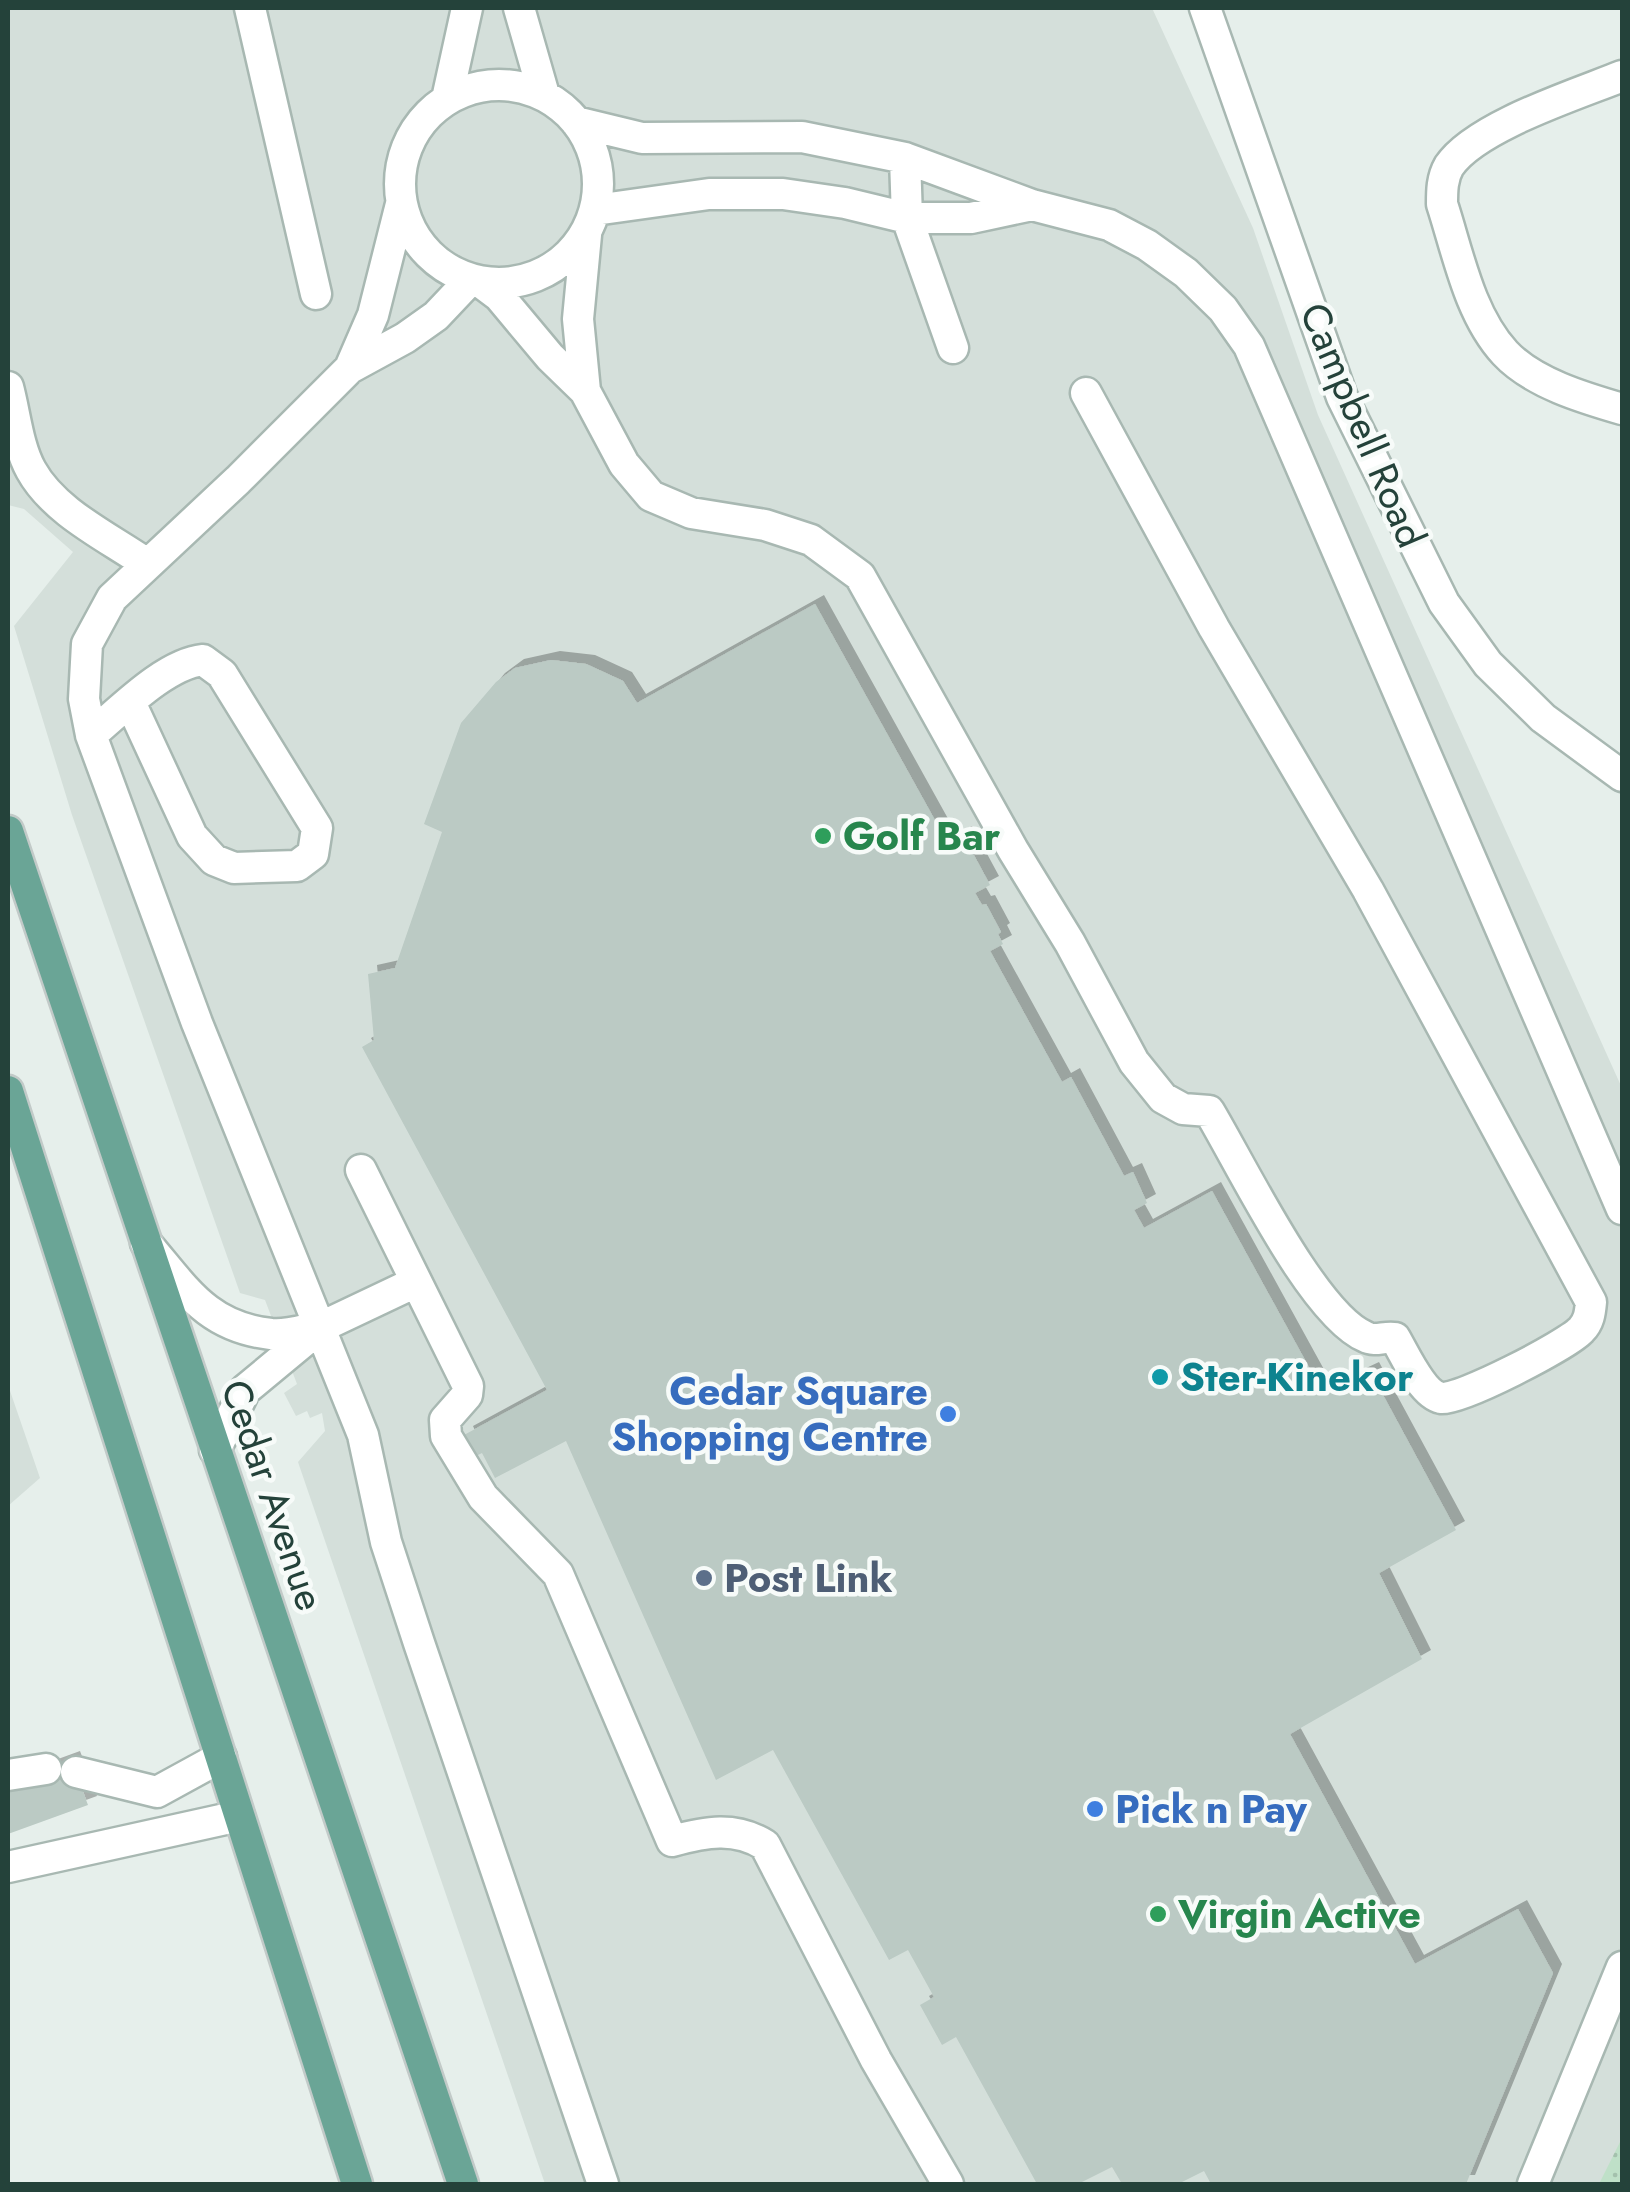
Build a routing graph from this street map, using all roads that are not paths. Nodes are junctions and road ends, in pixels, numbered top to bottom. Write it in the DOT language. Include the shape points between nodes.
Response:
graph roads {
  1 [pos="250,8"];
  2 [pos="519,8"];
  3 [pos="1204,8"];
  4 [pos="466,9"];
  5 [pos="1622,76"];
  6 [pos="544,95"];
  7 [pos="447,98"];
  8 [pos="576,122"];
  9 [pos="905,158"];
  10 [pos="402,204"];
  11 [pos="1032,205"];
  12 [pos="907,218"];
  13 [pos="590,221"];
  14 [pos="475,280"];
  15 [pos="316,294"];
  16 [pos="953,348"];
  17 [pos="350,368"];
  18 [pos="8,387"];
  19 [pos="585,391"];
  20 [pos="1086,393"];
  21 [pos="1622,410"];
  22 [pos="146,564"];
  23 [pos="130,702"];
  24 [pos="91,736"];
  25 [pos="1622,776"];
  26 [pos="8,831"];
  27 [pos="8,1091"];
  28 [pos="361,1170"];
  29 [pos="1622,1209"];
  30 [pos="146,1242"];
  31 [pos="416,1282"];
  32 [pos="321,1327"];
  33 [pos="215,1450"];
  34 [pos="221,1757"];
  35 [pos="8,1774"];
  36 [pos="240,1816"];
  37 [pos="8,1867"];
  38 [pos="1622,1966"];
  39 [pos="357,2184"];
  40 [pos="463,2184"];
  41 [pos="602,2184"];
  42 [pos="948,2184"];
  43 [pos="1532,2184"];
  1 -- 15 [label="street"];
  2 -- 6 [label="street"];
  3 -- 25 [label="street, Campbell Road" via="1342,397 1444,604 1488,664 1543,718"];
  4 -- 7 [label="street"];
  5 -- 21 [label="street" via="1488,134 1448,168 1442,204 1477,310 1504,352 1528,371"];
  6 -- 7 [label="street" via="513,85 479,86"];
  6 -- 8 [label="street"];
  7 -- 10 [label="street" via="408,144"];
  8 -- 9 [label="street" via="642,138 802,137"];
  8 -- 13 [label="street" via="598,173"];
  9 -- 11 [label="street"];
  9 -- 12 [label="street"];
  10 -- 14 [label="street" via="415,237 439,263"];
  10 -- 17 [label="street" via="373,315"];
  11 -- 12 [label="street" via="970,218"];
  11 -- 29 [label="street" via="1109,226 1147,245 1186,273 1249,346"];
  12 -- 13 [label="street" via="783,194 708,194"];
  12 -- 16 [label="street"];
  13 -- 14 [label="street" via="567,258 540,274 510,283"];
  13 -- 19 [label="street" via="578,318"];
  14 -- 17 [label="street" via="405,338"];
  14 -- 19 [label="street" via="499,296"];
  17 -- 22 [label="street"];
  18 -- 22 [label="street" via="30,468 44,487"];
  19 -- 20 [label="street" via="624,464 651,496 692,513 811,540 860,576 1134,1062 1163,1098 1183,1109 1210,1111 1302,1272 1335,1315 1371,1340 1395,1338 1425,1391 1440,1398 1464,1394 1576,1335 1591,1302 1368,890"];
  22 -- 24 [label="street" via="112,598 87,644 84,699"];
  23 -- 23 [label="street" via="184,662 203,660 222,674 317,828 313,854 297,866 234,868 214,860 192,836"];
  23 -- 24 [label="street"];
  24 -- 32 [label="street" via="197,1023"];
  26 -- 30 [label="main road, Cedar Avenue"];
  27 -- 34 [label="main road"];
  28 -- 31 [label="street"];
  30 -- 32 [label="street" via="204,1310 224,1323 274,1335"];
  30 -- 33 [label="main road, Cedar Avenue"];
  31 -- 32 [label="street"];
  31 -- 42 [label="street" via="468,1386 446,1420 446,1436 483,1496 558,1574 672,1841 731,1832 765,1845"];
  32 -- 33 [label="street" via="245,1390"];
  32 -- 41 [label="street" via="363,1435 386,1542"];
  33 -- 40 [label="main road, Cedar Avenue"];
  34 -- 35 [label="street" via="157,1792 60,1770"];
  34 -- 36 [label="main road"];
  36 -- 37 [label="street"];
  36 -- 39 [label="main road"];
  38 -- 43 [label="street"];
}
